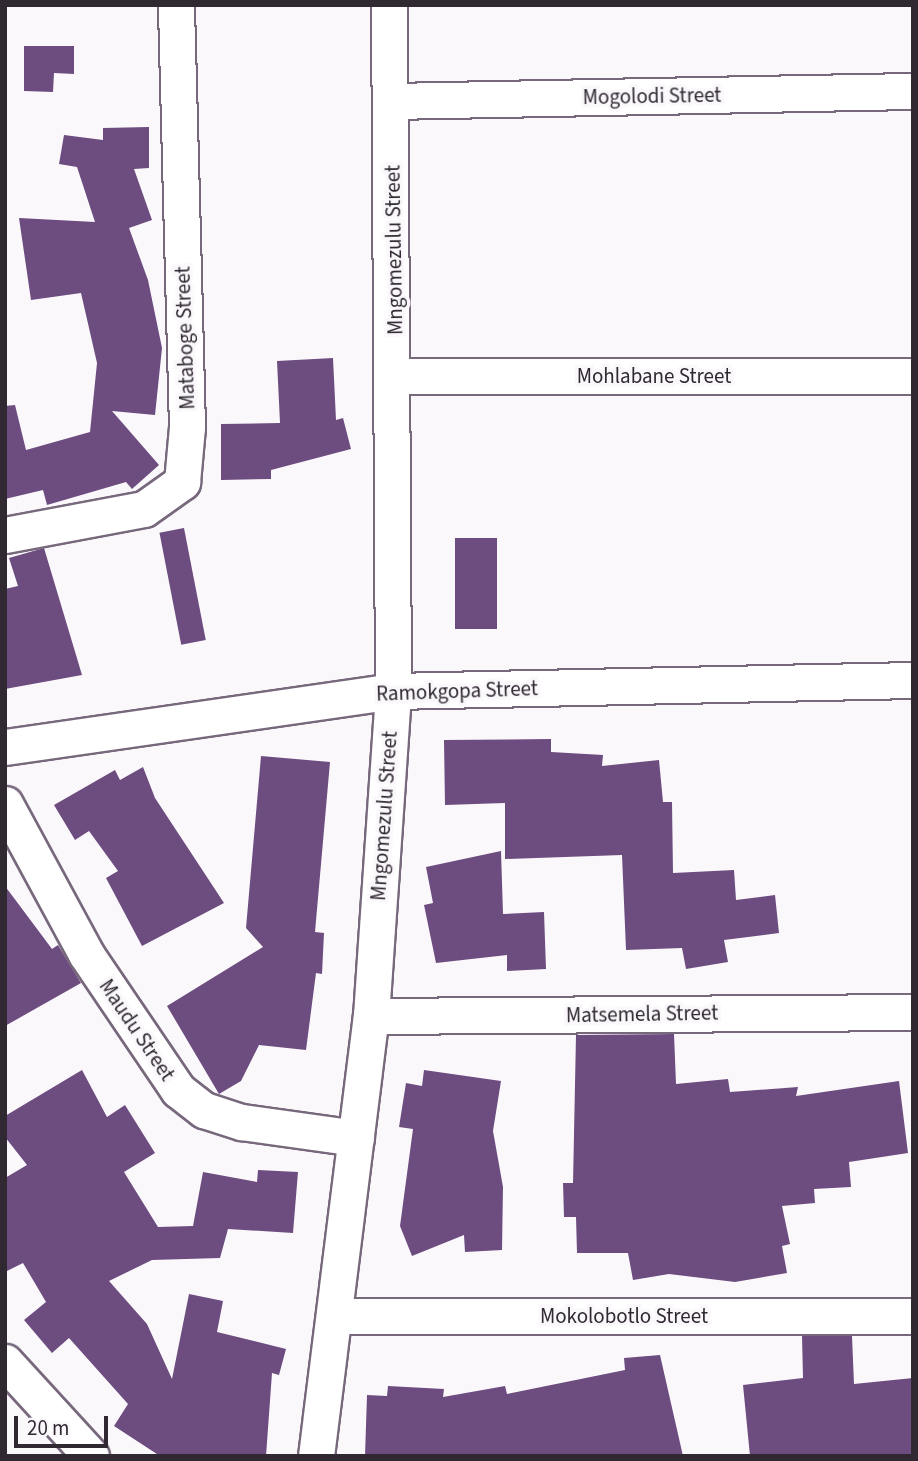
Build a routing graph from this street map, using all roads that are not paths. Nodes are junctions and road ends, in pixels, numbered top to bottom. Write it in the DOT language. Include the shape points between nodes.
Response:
graph roads {
  1 [pos="176,5"];
  2 [pos="389,5"];
  3 [pos="913,91"];
  4 [pos="391,102"];
  5 [pos="396,376"];
  6 [pos="913,376"];
  7 [pos="5,535"];
  8 [pos="913,680"];
  9 [pos="393,691"];
  10 [pos="5,747"];
  11 [pos="5,804"];
  12 [pos="913,1012"];
  13 [pos="371,1016"];
  14 [pos="356,1138"];
  15 [pos="335,1316"];
  16 [pos="913,1316"];
  17 [pos="5,1362"];
  18 [pos="91,1456"];
  19 [pos="316,1456"];
  1 -- 7 [label="street, Mataboge Street" via="187,427 182,482 144,509"];
  2 -- 4 [label="street, Mngomezulu Street"];
  3 -- 4 [label="street, Mogolodi Street"];
  4 -- 5 [label="street, Mngomezulu Street"];
  5 -- 6 [label="street, Mohlabane Street"];
  5 -- 9 [label="street, Mngomezulu Street"];
  8 -- 9 [label="street, Ramokgopa Street"];
  9 -- 10 [label="street, Ramokgopa Street"];
  9 -- 13 [label="street, Mngomezulu Street"];
  11 -- 14 [label="street, Maudu Street" via="86,954 178,1090 204,1110 243,1122"];
  12 -- 13 [label="street, Matsemela Street"];
  13 -- 14 [label="street, Mngomezulu Street"];
  14 -- 15 [label="street, Mngomezulu Street"];
  15 -- 16 [label="street, Mokolobotlo Street"];
  15 -- 19 [label="street, Mngomezulu Street"];
  17 -- 18 [label="street"];
}
